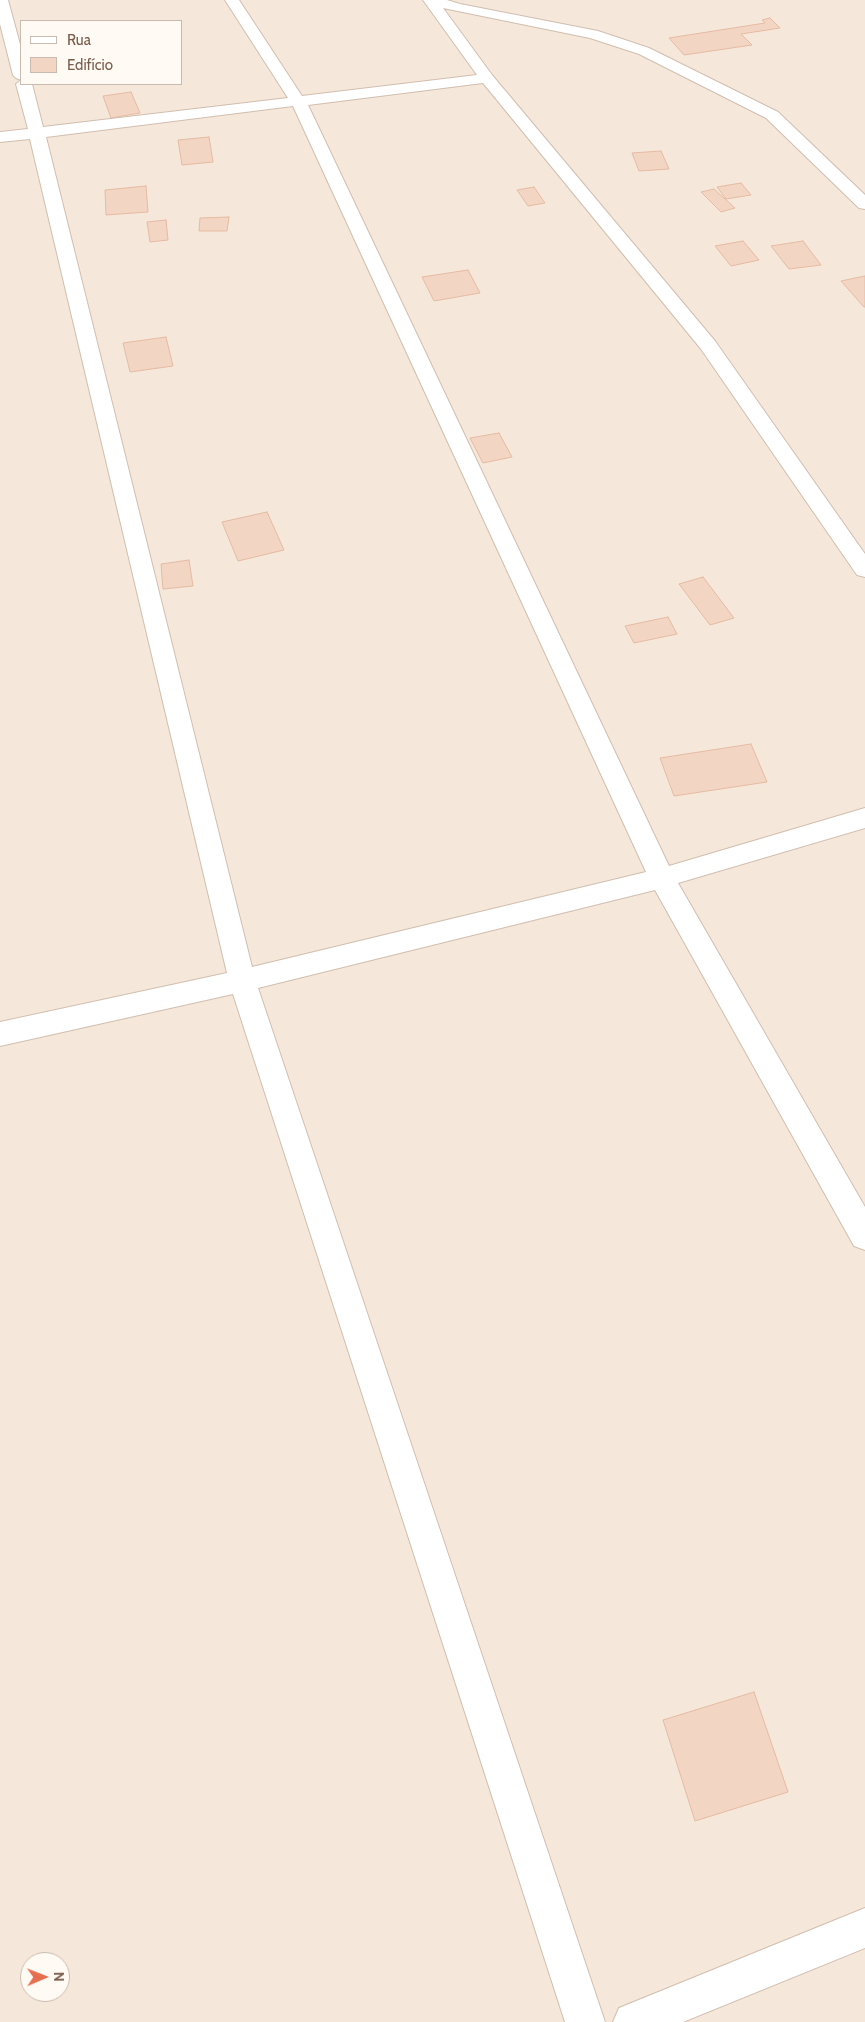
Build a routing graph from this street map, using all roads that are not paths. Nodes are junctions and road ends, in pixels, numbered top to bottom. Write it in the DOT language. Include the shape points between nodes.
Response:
graph roads {
  1 [pos="1,0"];
  2 [pos="232,0"];
  3 [pos="432,0"];
  4 [pos="20,71"];
  5 [pos="487,78"];
  6 [pos="24,85"];
  7 [pos="298,101"];
  8 [pos="37,133"];
  9 [pos="0,137"];
  10 [pos="865,204"];
  11 [pos="865,570"];
  12 [pos="865,818"];
  13 [pos="662,878"];
  14 [pos="242,981"];
  15 [pos="0,1034"];
  16 [pos="865,1236"];
  17 [pos="865,1928"];
  18 [pos="584,2022"];
  19 [pos="634,2022"];
  1 -- 4 [label="street"];
  2 -- 7 [label="street"];
  3 -- 5 [label="street"];
  3 -- 10 [label="street" via="457,8 593,34 644,51 772,115"];
  5 -- 7 [label="street"];
  5 -- 11 [label="street" via="708,345"];
  6 -- 8 [label="street"];
  7 -- 8 [label="street"];
  7 -- 13 [label="street"];
  8 -- 9 [label="street"];
  8 -- 14 [label="street"];
  12 -- 13 [label="street"];
  13 -- 14 [label="street"];
  13 -- 16 [label="street"];
  14 -- 15 [label="street"];
  14 -- 18 [label="street"];
  17 -- 19 [label="street"];
}
